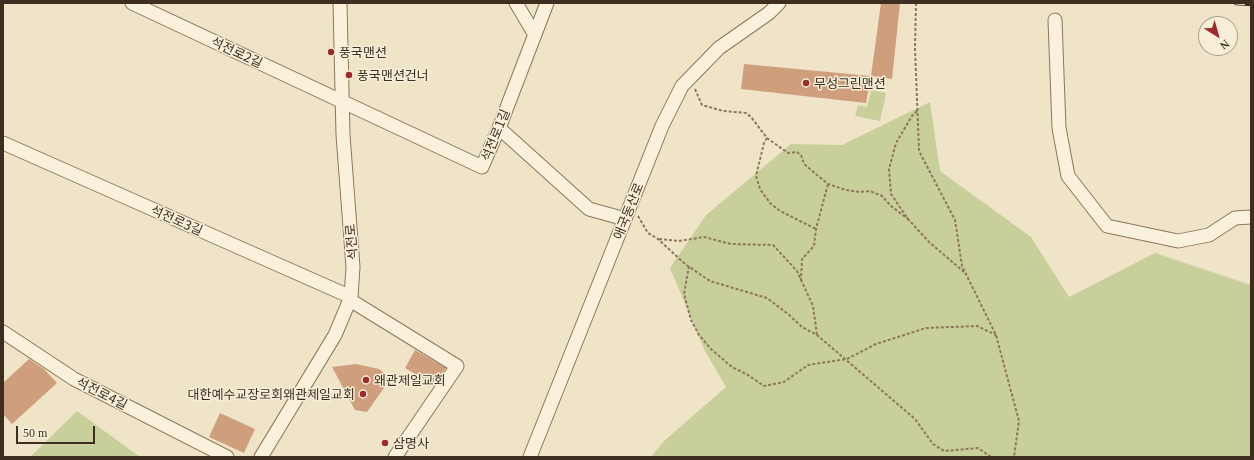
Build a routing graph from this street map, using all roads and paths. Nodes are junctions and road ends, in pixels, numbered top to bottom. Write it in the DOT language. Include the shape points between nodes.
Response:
graph roads {
  1 [pos="132,3"];
  2 [pos="340,3"];
  3 [pos="516,3"];
  4 [pos="547,3"];
  5 [pos="779,3"];
  6 [pos="916,3"];
  7 [pos="1055,20"];
  8 [pos="535,35"];
  9 [pos="691,77"];
  10 [pos="342,101"];
  11 [pos="917,111"];
  12 [pos="499,128"];
  13 [pos="767,138"];
  14 [pos="3,143"];
  15 [pos="828,184"];
  16 [pos="626,215"];
  17 [pos="1251,217"];
  18 [pos="908,219"];
  19 [pos="816,228"];
  20 [pos="658,239"];
  21 [pos="690,266"];
  22 [pos="966,274"];
  23 [pos="801,282"];
  24 [pos="350,298"];
  25 [pos="3,332"];
  26 [pos="817,335"];
  27 [pos="996,335"];
  28 [pos="847,360"];
  29 [pos="227,457"];
  30 [pos="261,457"];
  31 [pos="394,457"];
  32 [pos="530,457"];
  33 [pos="991,457"];
  34 [pos="1014,457"];
  1 -- 10 [label="street, 석전로2길"];
  2 -- 10 [label="street, 석전로"];
  3 -- 8 [label="street"];
  4 -- 8 [label="street, 석전로1길"];
  5 -- 9 [label="street, 애국동산로" via="719,48"];
  6 -- 11 [label="path"];
  7 -- 17 [label="street" via="1059,128 1068,176 1107,226 1178,241 1209,235 1235,218"];
  8 -- 12 [label="street, 석전로1길"];
  9 -- 13 [label="path" via="702,105 723,111 746,113"];
  9 -- 16 [label="street, 애국동산로" via="682,86 662,126"];
  10 -- 12 [label="street, 석전로1길" via="482,167"];
  10 -- 24 [label="street, 석전로" via="342,135 353,267"];
  11 -- 18 [label="path" via="896,142 889,169 891,194"];
  11 -- 22 [label="path" via="919,151 956,220 962,266"];
  12 -- 16 [label="street" via="589,209"];
  13 -- 15 [label="path" via="788,153 797,152 801,155 804,164"];
  13 -- 19 [label="path" via="756,176 760,189 770,203 780,211"];
  14 -- 24 [label="street, 석전로3길"];
  15 -- 18 [label="path" via="846,190 870,191 882,196"];
  15 -- 19 [label="path"];
  16 -- 20 [label="path" via="638,216 648,233"];
  16 -- 32 [label="street, 애국동산로"];
  18 -- 22 [label="path" via="929,242"];
  19 -- 23 [label="path" via="814,246 802,259"];
  20 -- 21 [label="path"];
  20 -- 23 [label="path" via="704,237 731,244 773,245 791,263"];
  21 -- 26 [label="path" via="710,281 767,298 802,327"];
  21 -- 28 [label="path" via="684,294 691,320 699,335 712,350 732,367 748,374 764,386 784,382 808,365"];
  22 -- 27 [label="path"];
  23 -- 26 [label="path" via="813,306"];
  24 -- 30 [label="street, 석전로" via="335,335"];
  24 -- 31 [label="street, 석전로3길" via="458,366"];
  25 -- 29 [label="street, 석전로4길" via="74,379"];
  26 -- 28 [label="path"];
  27 -- 28 [label="path" via="977,326 926,328 876,344"];
  27 -- 34 [label="path" via="1019,421"];
  28 -- 33 [label="path" via="915,420 933,444 944,451 978,448"];
}
